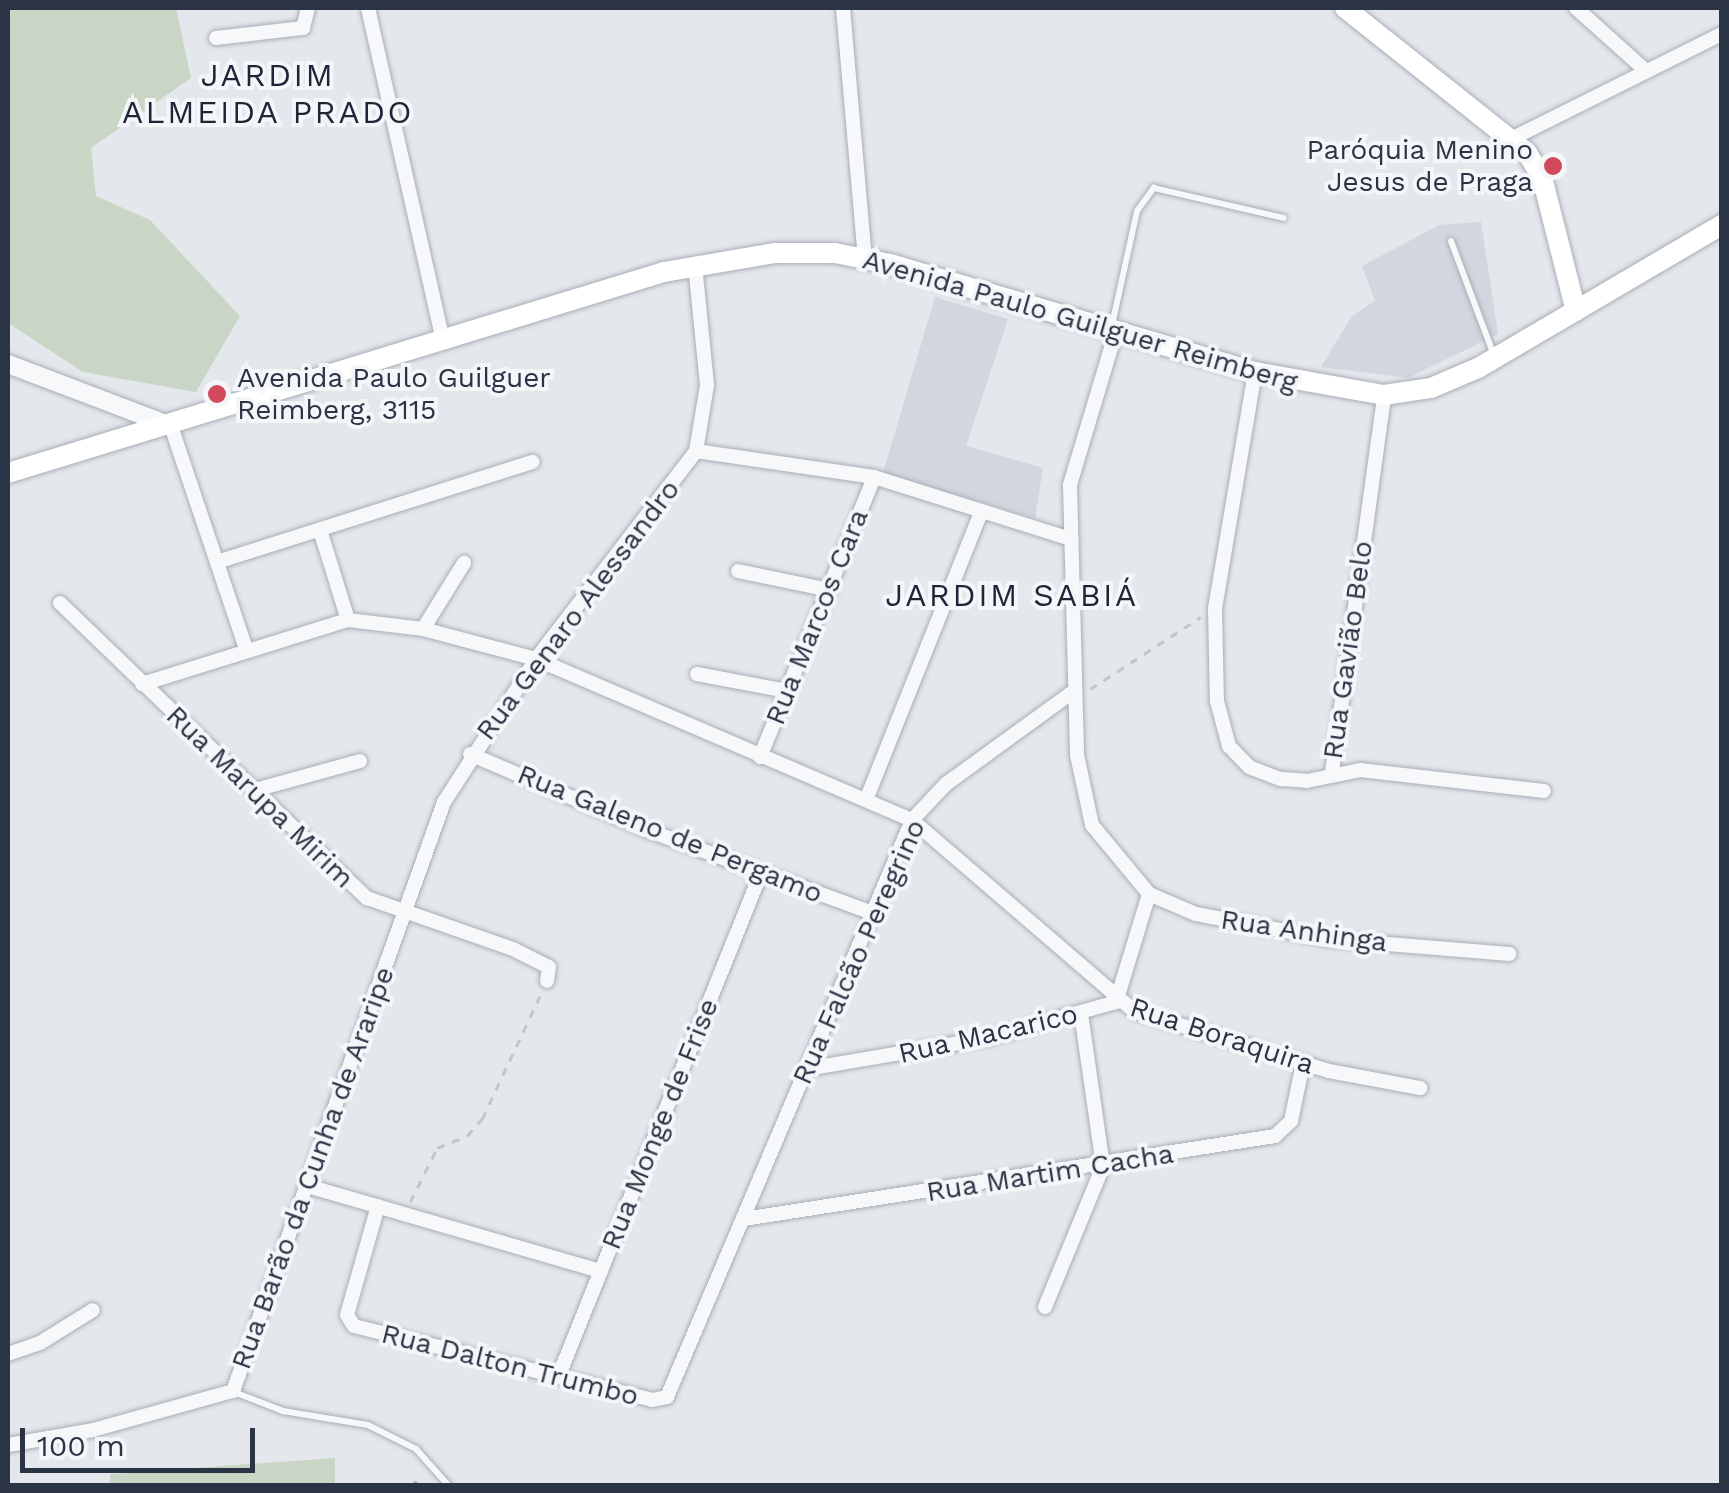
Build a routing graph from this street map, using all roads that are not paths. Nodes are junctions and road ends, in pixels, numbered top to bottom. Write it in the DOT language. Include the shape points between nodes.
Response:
graph roads {
  1 [pos="308,8"];
  2 [pos="368,8"];
  3 [pos="844,8"];
  4 [pos="1576,8"];
  5 [pos="1358,12"];
  6 [pos="1722,34"];
  7 [pos="216,38"];
  8 [pos="1645,70"];
  9 [pos="1513,138"];
  10 [pos="1284,218"];
  11 [pos="1722,225"];
  12 [pos="1451,240"];
  13 [pos="865,259"];
  14 [pos="695,264"];
  15 [pos="1576,311"];
  16 [pos="1114,327"];
  17 [pos="443,340"];
  18 [pos="1494,359"];
  19 [pos="8,364"];
  20 [pos="1255,372"];
  21 [pos="1384,395"];
  22 [pos="171,426"];
  23 [pos="696,450"];
  24 [pos="533,462"];
  25 [pos="8,474"];
  26 [pos="874,477"];
  27 [pos="981,512"];
  28 [pos="320,530"];
  29 [pos="1071,540"];
  30 [pos="220,561"];
  31 [pos="464,562"];
  32 [pos="738,571"];
  33 [pos="830,590"];
  34 [pos="60,603"];
  35 [pos="348,620"];
  36 [pos="423,628"];
  37 [pos="246,649"];
  38 [pos="536,660"];
  39 [pos="697,674"];
  40 [pos="142,684"];
  41 [pos="787,690"];
  42 [pos="1074,691"];
  43 [pos="470,754"];
  44 [pos="760,757"];
  45 [pos="360,761"];
  46 [pos="1332,772"];
  47 [pos="255,790"];
  48 [pos="1544,791"];
  49 [pos="866,800"];
  50 [pos="912,820"];
  51 [pos="762,873"];
  52 [pos="1149,894"];
  53 [pos="870,912"];
  54 [pos="403,913"];
  55 [pos="392,945"];
  56 [pos="1509,954"];
  57 [pos="547,981"];
  58 [pos="1116,1002"];
  59 [pos="1081,1014"];
  60 [pos="1303,1063"];
  61 [pos="807,1069"];
  62 [pos="1420,1088"];
  63 [pos="1102,1166"];
  64 [pos="311,1187"];
  65 [pos="378,1206"];
  66 [pos="744,1220"];
  67 [pos="601,1270"];
  68 [pos="1044,1307"];
  69 [pos="93,1310"];
  70 [pos="8,1354"];
  71 [pos="559,1376"];
  72 [pos="233,1391"];
  73 [pos="670,1393"];
  74 [pos="8,1445"];
  75 [pos="449,1486"];
  1 -- 7 [label="street" via="302,28"];
  2 -- 17 [label="street"];
  3 -- 13 [label="street"];
  4 -- 8 [label="street"];
  5 -- 9 [label="main road"];
  6 -- 8 [label="street"];
  8 -- 9 [label="street"];
  9 -- 15 [label="main road" via="1542,177"];
  10 -- 16 [label="lane" via="1154,188 1136,211"];
  11 -- 15 [label="main road, Avenida Paulo Guilguer Reimberg"];
  12 -- 18 [label="lane"];
  13 -- 14 [label="main road, Avenida Paulo Guilguer Reimberg" via="775,253"];
  13 -- 16 [label="main road, Avenida Paulo Guilguer Reimberg"];
  14 -- 17 [label="main road, Avenida Paulo Guilguer Reimberg"];
  14 -- 23 [label="street, Rua Genaro Alessandro" via="707,385"];
  15 -- 18 [label="main road, Avenida Paulo Guilguer Reimberg"];
  16 -- 20 [label="main road, Avenida Paulo Guilguer Reimberg"];
  16 -- 29 [label="street" via="1076,448"];
  17 -- 22 [label="main road, Avenida Paulo Guilguer Reimberg"];
  18 -- 21 [label="main road, Avenida Paulo Guilguer Reimberg" via="1430,388"];
  19 -- 22 [label="street"];
  20 -- 21 [label="main road, Avenida Paulo Guilguer Reimberg"];
  20 -- 46 [label="street, Rua Gavião Belo" via="1215,609 1219,714 1229,746 1249,767 1294,780"];
  21 -- 46 [label="street, Rua Gavião Belo"];
  22 -- 25 [label="main road, Avenida Paulo Guilguer Reimberg"];
  22 -- 30 [label="street"];
  23 -- 26 [label="street"];
  23 -- 38 [label="street, Rua Genaro Alessandro"];
  24 -- 28 [label="street"];
  26 -- 27 [label="street"];
  26 -- 33 [label="street, Rua Marcos Cara"];
  27 -- 29 [label="street"];
  27 -- 49 [label="street"];
  28 -- 30 [label="street"];
  28 -- 35 [label="street"];
  29 -- 42 [label="street"];
  30 -- 37 [label="street"];
  31 -- 36 [label="street"];
  32 -- 33 [label="street"];
  33 -- 41 [label="street, Rua Marcos Cara"];
  34 -- 40 [label="street, Rua Marupa Mirim"];
  35 -- 36 [label="street, Rua Boraquira"];
  35 -- 37 [label="street"];
  36 -- 38 [label="street, Rua Boraquira"];
  37 -- 40 [label="street"];
  38 -- 43 [label="street, Rua Genaro Alessandro"];
  38 -- 44 [label="street, Rua Boraquira"];
  39 -- 41 [label="street"];
  40 -- 47 [label="street, Rua Marupa Mirim"];
  41 -- 44 [label="street, Rua Marcos Cara"];
  42 -- 50 [label="street, Rua Falcão Peregrino" via="946,784"];
  42 -- 52 [label="street" via="1082,796 1092,825"];
  43 -- 51 [label="street, Rua Galeno de Pergamo"];
  43 -- 54 [label="street, Rua Genaro Alessandro" via="423,851"];
  44 -- 49 [label="street, Rua Boraquira"];
  45 -- 47 [label="street"];
  46 -- 48 [label="street" via="1386,771"];
  47 -- 54 [label="street, Rua Marupa Mirim" via="366,898"];
  49 -- 50 [label="street, Rua Boraquira"];
  50 -- 53 [label="street, Rua Falcão Peregrino"];
  50 -- 58 [label="street, Rua Boraquira"];
  51 -- 53 [label="street, Rua Galeno de Pergamo"];
  51 -- 67 [label="street, Rua Monge de Frise"];
  52 -- 56 [label="street, Rua Anhinga" via="1243,927"];
  52 -- 58 [label="street, Rua Macarico"];
  53 -- 61 [label="street, Rua Falcão Peregrino"];
  54 -- 55 [label="street, Rua Genaro Alessandro"];
  54 -- 57 [label="street, Rua Marupa Mirim" via="484,936 543,963"];
  55 -- 64 [label="street, Rua Barão da Cunha de Araripe"];
  58 -- 59 [label="street, Rua Macarico"];
  58 -- 60 [label="street, Rua Boraquira"];
  59 -- 61 [label="street, Rua Macarico"];
  59 -- 63 [label="street"];
  60 -- 62 [label="street, Rua Boraquira"];
  60 -- 63 [label="street, Rua Martim Cacha" via="1291,1122 1282,1132"];
  61 -- 66 [label="street, Rua Falcão Peregrino"];
  63 -- 66 [label="street, Rua Martim Cacha"];
  63 -- 68 [label="street"];
  64 -- 65 [label="street"];
  64 -- 72 [label="street, Rua Barão da Cunha de Araripe"];
  65 -- 67 [label="street"];
  65 -- 71 [label="street, Rua Dalton Trumbo" via="349,1322 460,1356"];
  66 -- 73 [label="street, Rua Falcão Peregrino"];
  67 -- 71 [label="street, Rua Monge de Frise"];
  69 -- 70 [label="street" via="40,1344"];
  71 -- 73 [label="street, Rua Dalton Trumbo" via="652,1400"];
  72 -- 74 [label="street" via="93,1430"];
  72 -- 75 [label="lane" via="283,1411 368,1425 416,1449"];
}
